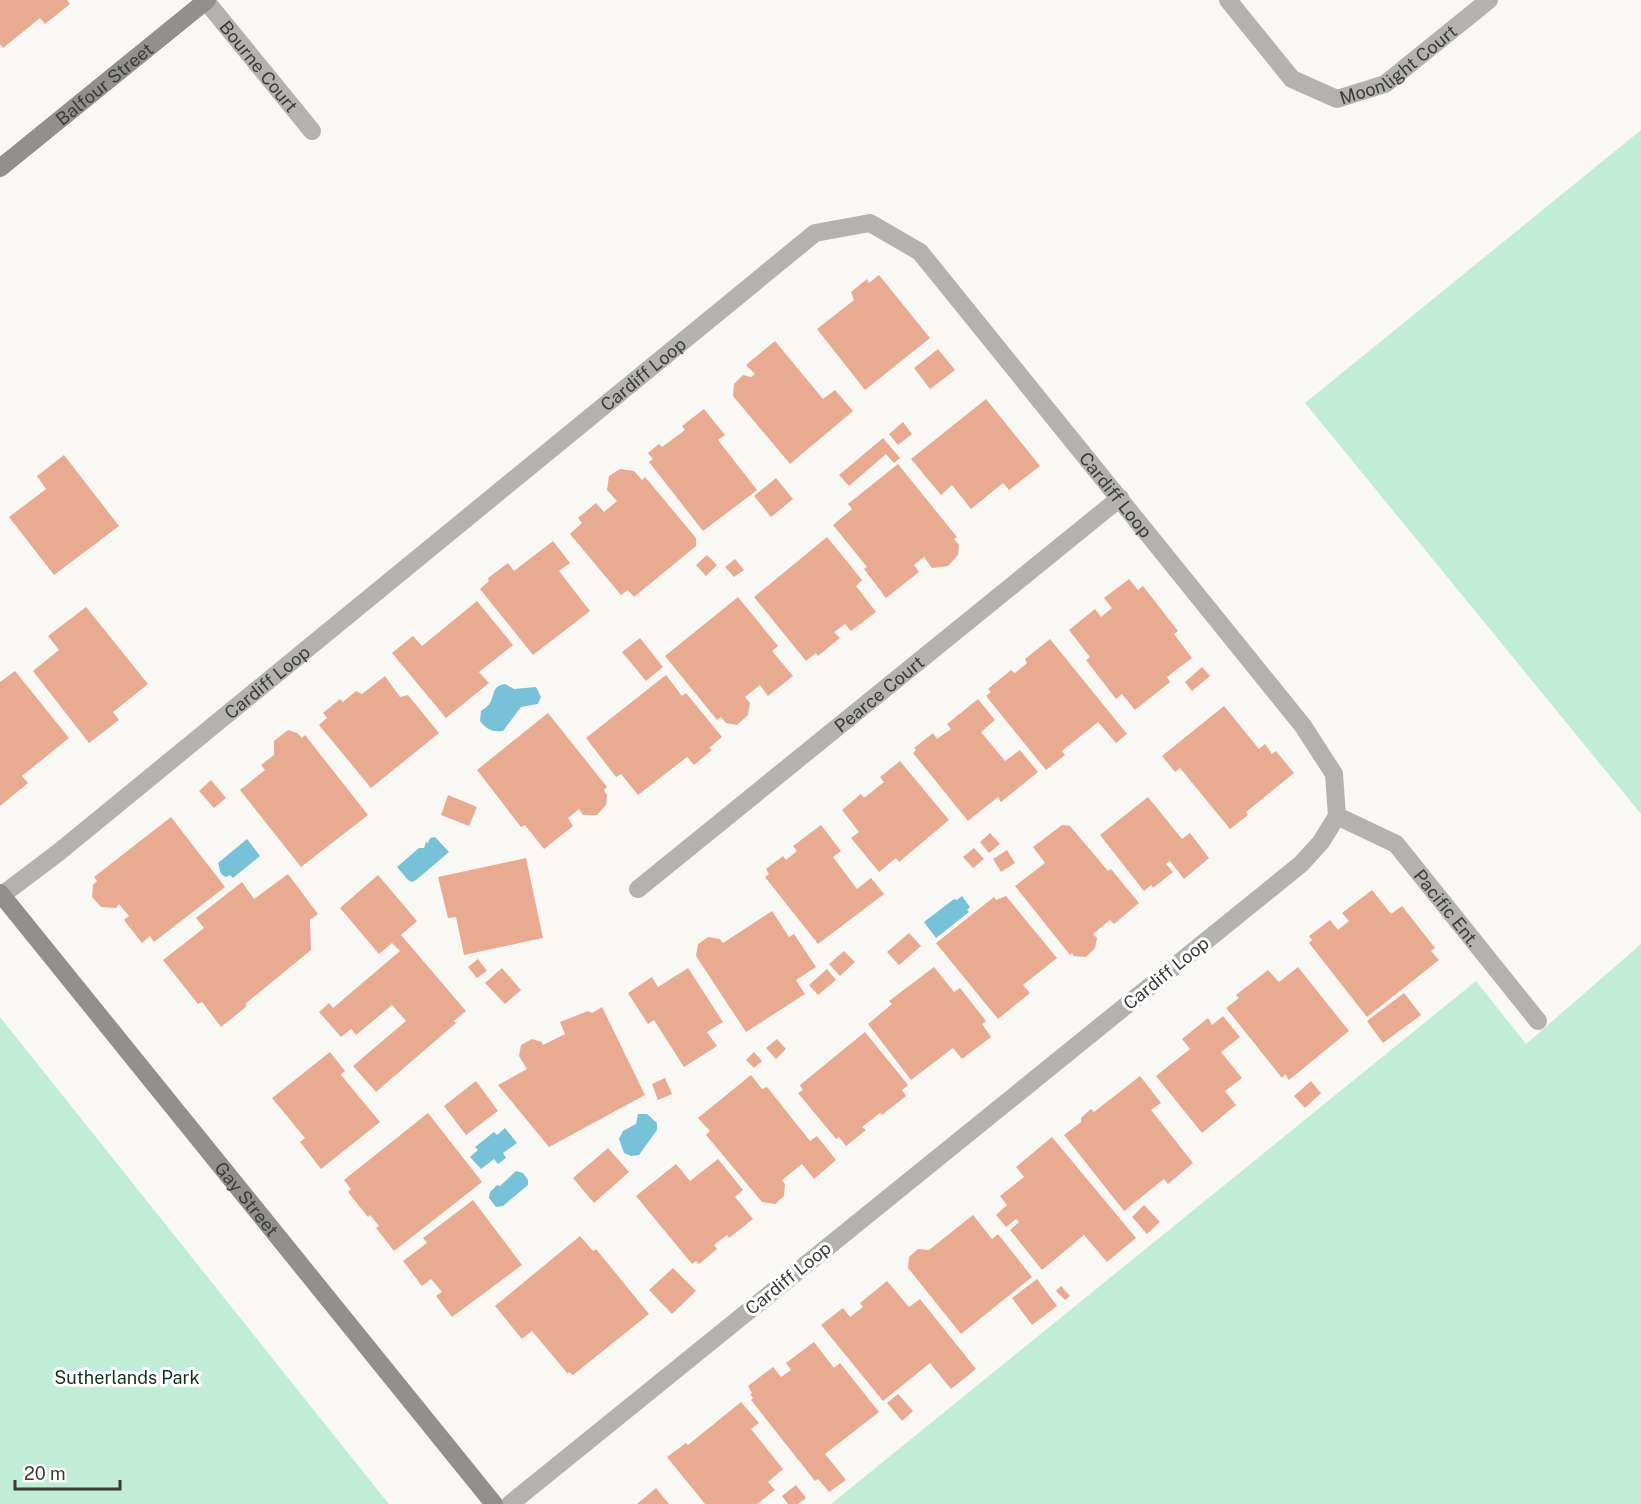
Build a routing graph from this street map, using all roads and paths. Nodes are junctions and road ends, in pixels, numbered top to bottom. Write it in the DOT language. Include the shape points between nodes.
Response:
graph roads {
  1 [pos="206,0"];
  2 [pos="1228,0"];
  3 [pos="1489,0"];
  4 [pos="312,131"];
  5 [pos="0,168"];
  6 [pos="1119,498"];
  7 [pos="1337,816"];
  8 [pos="638,889"];
  9 [pos="1,894"];
  10 [pos="1538,1021"];
  11 [pos="494,1504"];
  12 [pos="510,1504"];
  1 -- 4 [label="street, Bourne Court"];
  1 -- 5 [label="main road, Balfour Street"];
  2 -- 3 [label="street, Moonlight Court" via="1292,79 1337,99 1385,84"];
  6 -- 7 [label="street, Cardiff Loop" via="1303,726 1334,774"];
  6 -- 8 [label="street, Pearce Court"];
  6 -- 9 [label="street, Cardiff Loop" via="920,252 870,223 815,233 59,852"];
  7 -- 10 [label="street, Pacific Ent." via="1396,844"];
  7 -- 12 [label="street, Cardiff Loop" via="1301,864"];
  9 -- 11 [label="main road, Gay Street"];
}
